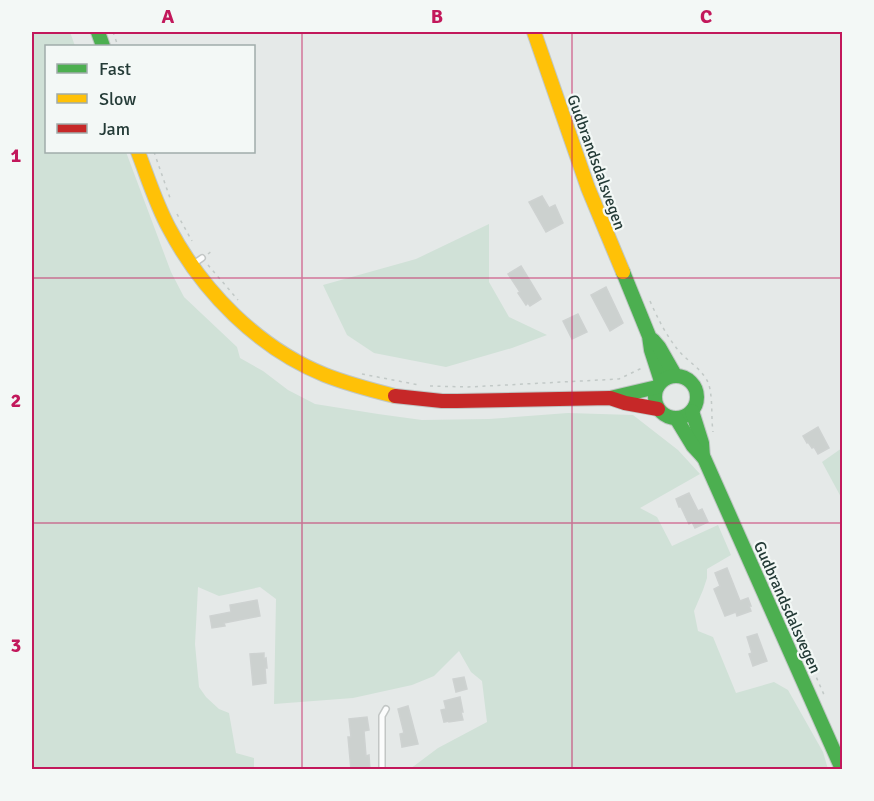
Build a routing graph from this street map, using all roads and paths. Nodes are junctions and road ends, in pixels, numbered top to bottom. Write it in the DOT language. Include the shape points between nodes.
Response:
graph roads {
  1 [pos="534,32"];
  2 [pos="138,153"];
  3 [pos="154,153"];
  4 [pos="170,196"];
  5 [pos="174,207"];
  6 [pos="196,262"];
  7 [pos="648,298"];
  8 [pos="241,303"];
  9 [pos="649,336"];
  10 [pos="650,364"];
  11 [pos="354,372"];
  12 [pos="675,375"];
  13 [pos="659,384"];
  14 [pos="610,398"];
  15 [pos="658,409"];
  16 [pos="693,411"];
  17 [pos="676,418"];
  18 [pos="713,437"];
  19 [pos="704,458"];
  20 [pos="765,562"];
  21 [pos="827,701"];
  22 [pos="386,709"];
  23 [pos="843,769"];
  24 [pos="382,770"];
  1 -- 9 [label="main road, Gudbrandsdalsvegen" via="588,188"];
  2 -- 6 [label="main road" via="175,239"];
  3 -- 4 [label="path"];
  5 -- 6 [label="path"];
  6 -- 8 [label="path"];
  6 -- 14 [label="main road" via="207,288 264,341 306,367 352,385 394,396 440,401"];
  7 -- 18 [label="path" via="678,351 706,379 711,393"];
  9 -- 12 [label="main road, Gudbrandsdalsvegen"];
  9 -- 13 [label="main road, Gudbrandsdalsvegen"];
  10 -- 11 [label="path" via="619,380 468,387 423,386"];
  12 -- 13 [label="main road"];
  12 -- 16 [label="main road" via="694,384 697,403"];
  13 -- 14 [label="main road"];
  13 -- 15 [label="main road" via="654,397"];
  14 -- 15 [label="main road"];
  15 -- 17 [label="main road"];
  16 -- 17 [label="main road"];
  16 -- 19 [label="main road, Gudbrandsdalsvegen"];
  17 -- 19 [label="main road, Gudbrandsdalsvegen"];
  19 -- 23 [label="main road, Gudbrandsdalsvegen"];
  20 -- 21 [label="path"];
  22 -- 24 [label="lane" via="382,716"];
}
